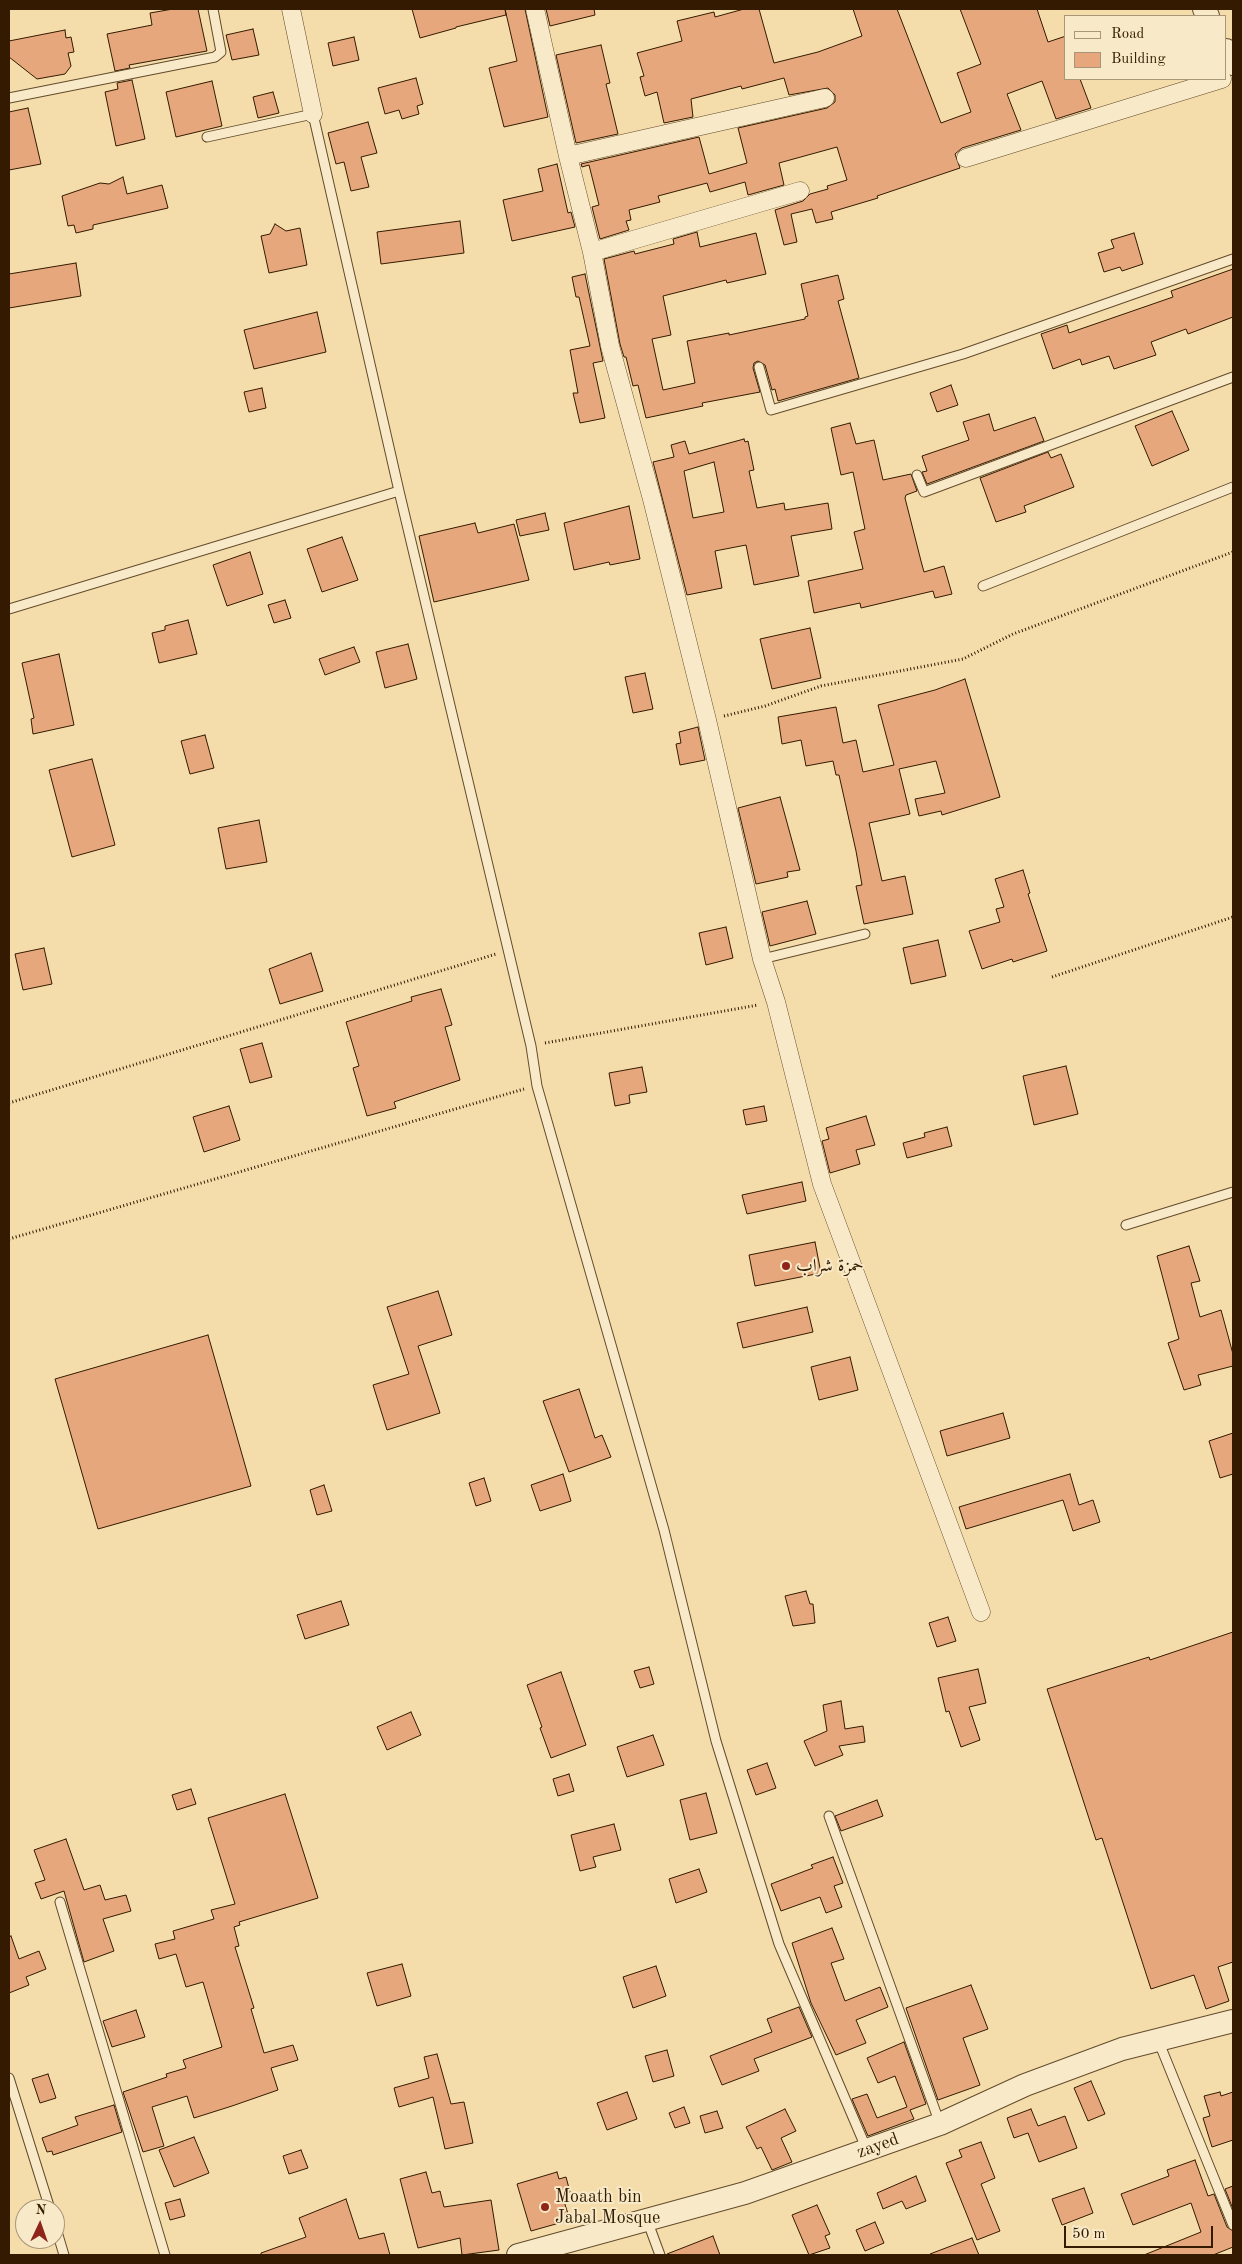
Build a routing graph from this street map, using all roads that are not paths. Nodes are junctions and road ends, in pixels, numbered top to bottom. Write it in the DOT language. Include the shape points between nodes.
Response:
graph roads {
  1 [pos="213,9"];
  2 [pos="290,9"];
  3 [pos="535,9"];
  4 [pos="1227,52"];
  5 [pos="1233,64"];
  6 [pos="1218,80"];
  7 [pos="9,98"];
  8 [pos="825,98"];
  9 [pos="313,114"];
  10 [pos="207,137"];
  11 [pos="568,156"];
  12 [pos="966,158"];
  13 [pos="800,191"];
  14 [pos="592,252"];
  15 [pos="1233,259"];
  16 [pos="759,367"];
  17 [pos="1233,378"];
  18 [pos="917,475"];
  19 [pos="1233,487"];
  20 [pos="399,491"];
  21 [pos="983,586"];
  22 [pos="9,608"];
  23 [pos="865,934"];
  24 [pos="762,959"];
  25 [pos="1233,1192"];
  26 [pos="1126,1225"];
  27 [pos="981,1612"];
  28 [pos="829,1816"];
  29 [pos="60,1902"];
  30 [pos="1233,2021"];
  31 [pos="1158,2040"];
  32 [pos="9,2078"];
  33 [pos="940,2124"];
  34 [pos="867,2150"];
  35 [pos="47,2199"];
  36 [pos="647,2220"];
  37 [pos="1233,2225"];
  38 [pos="165,2255"];
  39 [pos="518,2255"];
  40 [pos="660,2255"];
  1 -- 7 [label="lane" via="221,52 215,57"];
  2 -- 9 [label="street"];
  3 -- 11 [label="street"];
  4 -- 5 [label="street"];
  6 -- 12 [label="street"];
  8 -- 11 [label="street"];
  9 -- 10 [label="lane"];
  9 -- 20 [label="lane"];
  11 -- 14 [label="street"];
  13 -- 14 [label="street"];
  14 -- 24 [label="street" via="610,346 708,720"];
  15 -- 16 [label="lane" via="964,354 771,410"];
  17 -- 18 [label="lane" via="924,492"];
  19 -- 21 [label="lane"];
  20 -- 22 [label="lane"];
  20 -- 34 [label="lane" via="531,1046 537,1086 665,1535 716,1741 779,1944"];
  23 -- 24 [label="lane"];
  24 -- 27 [label="street" via="822,1184"];
  25 -- 26 [label="lane"];
  28 -- 33 [label="lane"];
  29 -- 38 [label="lane"];
  30 -- 31 [label="street, zayed"];
  31 -- 33 [label="street, zayed" via="1122,2049 1025,2085"];
  31 -- 37 [label="lane"];
  32 -- 35 [label="lane"];
  33 -- 34 [label="street, zayed"];
  34 -- 36 [label="street, zayed" via="745,2193"];
  36 -- 39 [label="street, zayed"];
  36 -- 40 [label="lane"];
}
